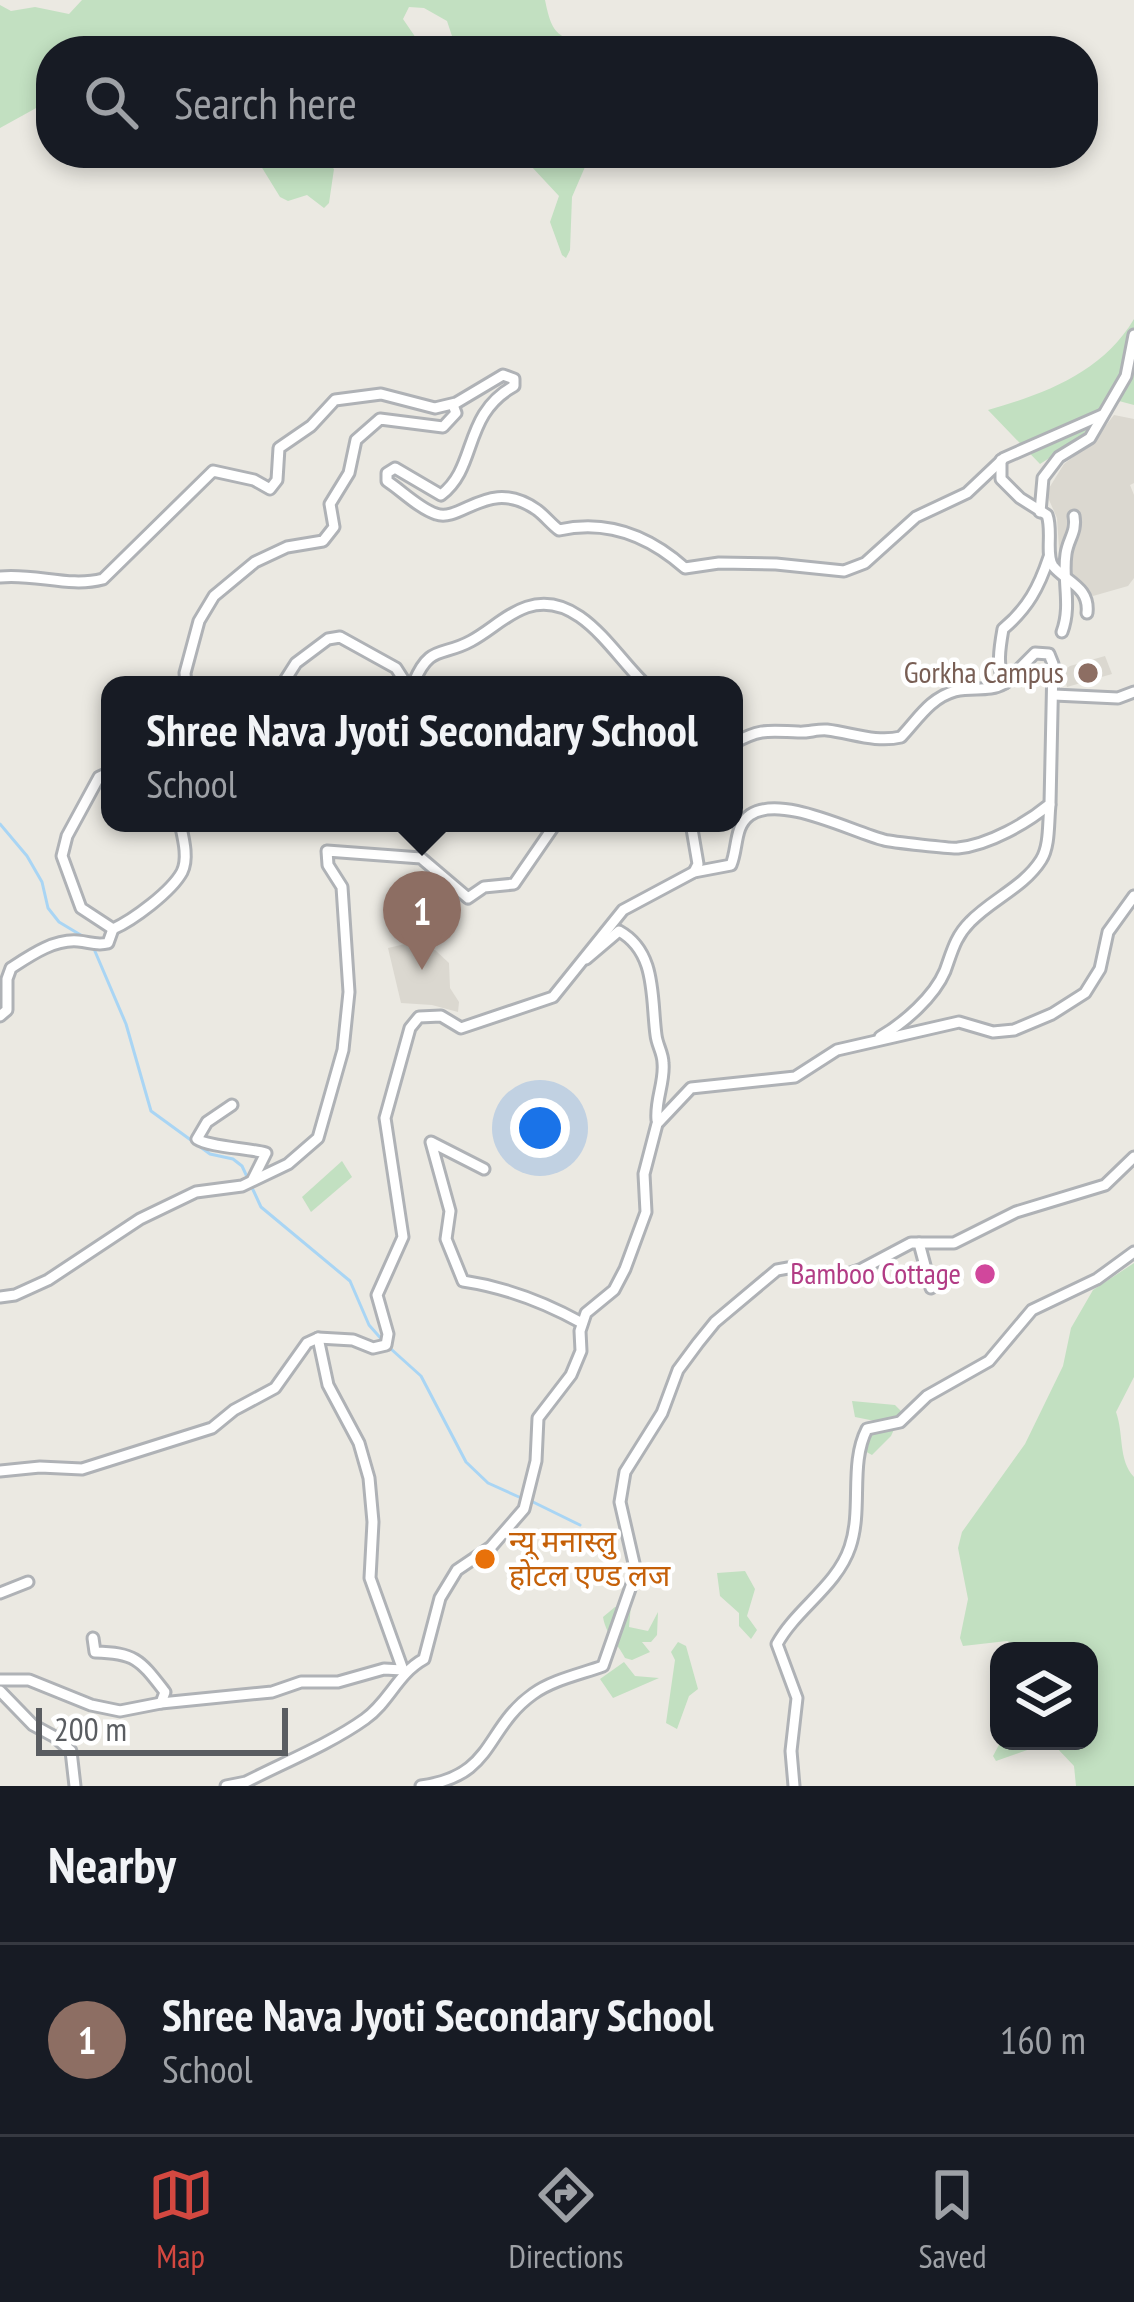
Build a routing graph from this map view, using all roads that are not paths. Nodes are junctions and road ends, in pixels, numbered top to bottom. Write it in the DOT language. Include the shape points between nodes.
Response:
graph roads {
  1 [pos="1134,335"];
  2 [pos="453,405"];
  3 [pos="1102,415"];
  4 [pos="1001,460"];
  5 [pos="1040,512"];
  6 [pos="1074,516"];
  7 [pos="1049,557"];
  8 [pos="1065,574"];
  9 [pos="0,577"];
  10 [pos="1087,613"];
  11 [pos="1062,632"];
  12 [pos="185,676"];
  13 [pos="288,676"];
  14 [pos="401,676"];
  15 [pos="417,676"];
  16 [pos="637,676"];
  17 [pos="1006,683"];
  18 [pos="1134,692"];
  19 [pos="1054,695"];
  20 [pos="743,739"];
  21 [pos="101,776"];
  22 [pos="1050,804"];
  23 [pos="743,825"];
  24 [pos="182,832"];
  25 [pos="550,832"];
  26 [pos="693,832"];
  27 [pos="741,832"];
  28 [pos="694,872"];
  29 [pos="1134,896"];
  30 [pos="113,929"];
  31 [pos="581,962"];
  32 [pos="0,1016"];
  33 [pos="864,1044"];
  34 [pos="232,1105"];
  35 [pos="657,1124"];
  36 [pos="1134,1157"];
  37 [pos="484,1168"];
  38 [pos="254,1178"];
  39 [pos="919,1243"];
  40 [pos="1134,1252"];
  41 [pos="931,1288"];
  42 [pos="0,1297"];
  43 [pos="582,1323"];
  44 [pos="318,1338"];
  45 [pos="0,1471"];
  46 [pos="28,1582"];
  47 [pos="0,1593"];
  48 [pos="93,1638"];
  49 [pos="404,1670"];
  50 [pos="0,1680"];
  51 [pos="0,1691"];
  52 [pos="161,1702"];
  53 [pos="75,1786"];
  54 [pos="226,1786"];
  55 [pos="422,1786"];
  56 [pos="794,1786"];
  1 -- 3 [label="street" via="1126,376"];
  2 -- 4 [label="street" via="503,375 514,379 482,412 441,496 395,468 387,481 434,514 452,516 495,496 536,508 559,530 621,530 659,545 685,568 844,571 916,517 967,493"];
  2 -- 9 [label="street" via="381,394 335,400 279,448 270,489 213,471 103,579"];
  2 -- 12 [label="street" via="443,427 380,419 361,434 330,504 329,536 255,562 214,596"];
  3 -- 4 [label="street"];
  3 -- 5 [label="street" via="1090,438 1043,478"];
  4 -- 5 [label="street" via="1001,479"];
  5 -- 7 [label="street" via="1050,524"];
  6 -- 8 [label="street"];
  7 -- 8 [label="street"];
  7 -- 17 [label="street" via="1037,590 1003,629"];
  8 -- 10 [label="street" via="1088,602"];
  8 -- 11 [label="street" via="1069,615"];
  13 -- 14 [label="street" via="328,639 340,638"];
  15 -- 16 [label="street" via="434,652 531,605 571,610"];
  17 -- 19 [label="street" via="1043,651 1053,664"];
  17 -- 20 [label="street" via="955,691 923,708 901,737 883,741 771,728"];
  18 -- 19 [label="street"];
  19 -- 22 [label="street"];
  21 -- 30 [label="street" via="62,856 81,908"];
  22 -- 23 [label="street" via="1029,822 953,848 886,841 767,808"];
  22 -- 33 [label="street" via="1045,855 1029,876 970,921 950,948 944,974 900,1024"];
  24 -- 30 [label="street" via="182,872"];
  25 -- 38 [label="street" via="514,884 468,898 421,858 327,851 344,902 343,1050 318,1138 288,1164"];
  26 -- 28 [label="street"];
  27 -- 28 [label="street" via="731,865"];
  28 -- 31 [label="street" via="623,910"];
  29 -- 33 [label="street" via="1108,932 1085,993 1052,1014 1014,1030 959,1022"];
  30 -- 32 [label="street" via="108,943 53,945 11,968"];
  31 -- 35 [label="street" via="619,931 646,961 664,1059"];
  31 -- 44 [label="street" via="553,997 461,1028 441,1016 419,1017 410,1028 385,1118 404,1238 376,1295 388,1340 380,1348"];
  33 -- 35 [label="street" via="795,1077 691,1088"];
  34 -- 38 [label="street" via="196,1138 266,1153"];
  35 -- 43 [label="street" via="644,1174 646,1212 626,1269"];
  36 -- 39 [label="street" via="1105,1185 1016,1212 954,1244"];
  37 -- 43 [label="street" via="431,1142 450,1211 446,1239 463,1282 498,1286"];
  38 -- 42 [label="street" via="196,1192 48,1280"];
  39 -- 41 [label="street"];
  39 -- 55 [label="street" via="830,1280 777,1270 716,1322 678,1370 625,1472 620,1502 636,1572 603,1666 535,1692 462,1775"];
  40 -- 56 [label="street" via="1032,1310 989,1361 900,1422 867,1429 857,1449 860,1487 847,1555 777,1644 797,1698"];
  43 -- 49 [label="street" via="571,1376 538,1418 524,1510 457,1570 440,1598 424,1659"];
  44 -- 45 [label="street" via="275,1388 212,1428 82,1469"];
  44 -- 49 [label="street" via="328,1385 364,1460 370,1578"];
  46 -- 47 [label="street"];
  48 -- 52 [label="street" via="95,1652 126,1653 143,1664 164,1692"];
  49 -- 52 [label="street"];
  49 -- 54 [label="street" via="363,1720"];
  50 -- 52 [label="street" via="29,1680 120,1711"];
  51 -- 53 [label="street" via="71,1750"];
}
